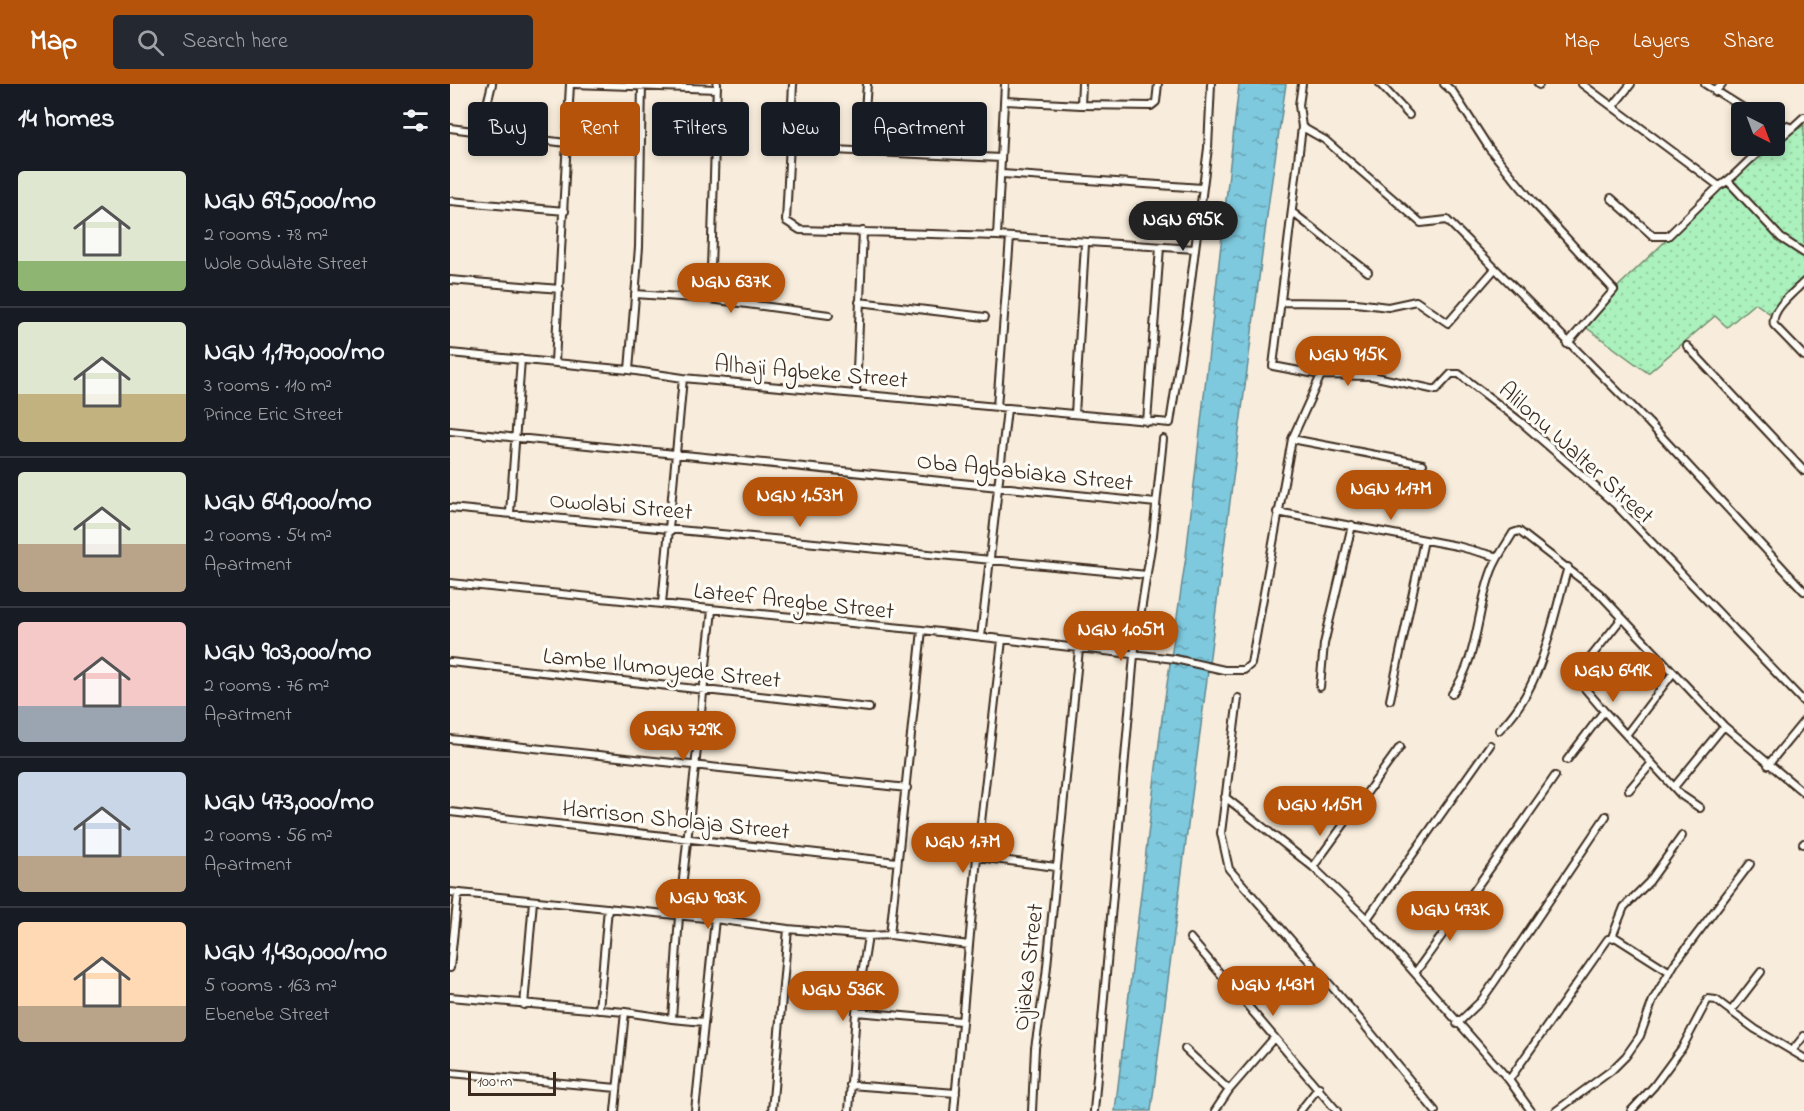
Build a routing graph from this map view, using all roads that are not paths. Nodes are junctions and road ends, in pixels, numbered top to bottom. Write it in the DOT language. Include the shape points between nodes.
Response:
graph roads {
  1 [pos="492,84"];
  2 [pos="572,84"];
  3 [pos="794,84"];
  4 [pos="867,84"];
  5 [pos="1005,84"];
  6 [pos="1082,84"];
  7 [pos="1158,84"];
  8 [pos="1211,84"];
  9 [pos="1302,84"];
  10 [pos="1380,84"];
  11 [pos="1444,84"];
  12 [pos="1582,84"];
  13 [pos="1631,84"];
  14 [pos="1705,84"];
  15 [pos="1722,84"];
  16 [pos="642,86"];
  17 [pos="717,86"];
  18 [pos="1715,92"];
  19 [pos="1005,101"];
  20 [pos="488,102"];
  21 [pos="570,102"];
  22 [pos="793,102"];
  23 [pos="866,102"];
  24 [pos="1732,102"];
  25 [pos="1081,105"];
  26 [pos="1614,105"];
  27 [pos="1409,116"];
  28 [pos="1804,117"];
  29 [pos="1785,125"];
  30 [pos="1302,127"];
  31 [pos="450,128"];
  32 [pos="1792,128"];
  33 [pos="468,130"];
  34 [pos="1785,133"];
  35 [pos="566,156"];
  36 [pos="791,156"];
  37 [pos="966,156"];
  38 [pos="1752,156"];
  39 [pos="1001,158"];
  40 [pos="1002,174"];
  41 [pos="1728,181"];
  42 [pos="1719,186"];
  43 [pos="1202,188"];
  44 [pos="1611,198"];
  45 [pos="450,201"];
  46 [pos="565,211"];
  47 [pos="1292,212"];
  48 [pos="863,231"];
  49 [pos="997,236"];
  50 [pos="1010,237"];
  51 [pos="1085,244"];
  52 [pos="1160,247"];
  53 [pos="1195,249"];
  54 [pos="1804,253"];
  55 [pos="1494,270"];
  56 [pos="1368,272"];
  57 [pos="450,280"];
  58 [pos="1804,282"];
  59 [pos="560,289"];
  60 [pos="635,294"];
  61 [pos="710,299"];
  62 [pos="859,302"];
  63 [pos="1281,302"];
  64 [pos="829,315"];
  65 [pos="985,317"];
  66 [pos="1567,344"];
  67 [pos="1687,346"];
  68 [pos="450,353"];
  69 [pos="1804,356"];
  70 [pos="521,359"];
  71 [pos="555,362"];
  72 [pos="628,369"];
  73 [pos="1321,375"];
  74 [pos="683,378"];
  75 [pos="856,393"];
  76 [pos="997,407"];
  77 [pos="1007,409"];
  78 [pos="1075,414"];
  79 [pos="1147,422"];
  80 [pos="450,431"];
  81 [pos="515,438"];
  82 [pos="1163,439"];
  83 [pos="1292,439"];
  84 [pos="676,455"];
  85 [pos="1423,464"];
  86 [pos="1804,471"];
  87 [pos="999,486"];
  88 [pos="1156,502"];
  89 [pos="450,508"];
  90 [pos="1277,512"];
  91 [pos="510,513"];
  92 [pos="1352,525"];
  93 [pos="669,527"];
  94 [pos="1424,540"];
  95 [pos="1498,558"];
  96 [pos="991,559"];
  97 [pos="1568,567"];
  98 [pos="1147,574"];
  99 [pos="450,583"];
  100 [pos="1804,591"];
  101 [pos="662,604"];
  102 [pos="712,610"];
  103 [pos="1622,618"];
  104 [pos="922,630"];
  105 [pos="981,637"];
  106 [pos="1002,640"];
  107 [pos="1079,649"];
  108 [pos="1134,655"];
  109 [pos="450,663"];
  110 [pos="1673,673"];
  111 [pos="1320,687"];
  112 [pos="704,690"];
  113 [pos="1452,693"];
  114 [pos="1238,698"];
  115 [pos="1390,700"];
  116 [pos="1804,702"];
  117 [pos="869,708"];
  118 [pos="1604,711"];
  119 [pos="1804,722"];
  120 [pos="1724,726"];
  121 [pos="1499,730"];
  122 [pos="1626,735"];
  123 [pos="450,739"];
  124 [pos="1490,745"];
  125 [pos="1400,747"];
  126 [pos="1567,760"];
  127 [pos="1651,764"];
  128 [pos="1768,765"];
  129 [pos="695,766"];
  130 [pos="1556,776"];
  131 [pos="1675,786"];
  132 [pos="908,788"];
  133 [pos="1629,790"];
  134 [pos="1804,793"];
  135 [pos="1225,797"];
  136 [pos="1700,808"];
  137 [pos="450,813"];
  138 [pos="1606,816"];
  139 [pos="1682,836"];
  140 [pos="688,839"];
  141 [pos="977,857"];
  142 [pos="897,862"];
  143 [pos="1750,864"];
  144 [pos="1056,867"];
  145 [pos="1313,867"];
  146 [pos="450,892"];
  147 [pos="458,893"];
  148 [pos="533,901"];
  149 [pos="608,908"];
  150 [pos="679,916"];
  151 [pos="715,919"];
  152 [pos="1367,919"];
  153 [pos="788,929"];
  154 [pos="890,935"];
  155 [pos="868,936"];
  156 [pos="1612,937"];
  157 [pos="1190,938"];
  158 [pos="969,945"];
  159 [pos="450,968"];
  160 [pos="1670,972"];
  161 [pos="1761,972"];
  162 [pos="1415,973"];
  163 [pos="450,997"];
  164 [pos="524,1005"];
  165 [pos="599,1010"];
  166 [pos="1731,1011"];
  167 [pos="625,1012"];
  168 [pos="856,1012"];
  169 [pos="672,1019"];
  170 [pos="704,1022"];
  171 [pos="961,1022"];
  172 [pos="1457,1024"];
  173 [pos="1804,1036"];
  174 [pos="1274,1038"];
  175 [pos="1185,1049"];
  176 [pos="1792,1051"];
  177 [pos="1804,1058"];
  178 [pos="450,1073"];
  179 [pos="1509,1080"];
  180 [pos="850,1086"];
  181 [pos="1319,1087"];
  182 [pos="617,1088"];
  183 [pos="1229,1090"];
  184 [pos="956,1093"];
  185 [pos="1632,1109"];
  186 [pos="615,1111"];
  187 [pos="695,1111"];
  188 [pos="772,1111"];
  189 [pos="849,1111"];
  190 [pos="954,1111"];
  191 [pos="1032,1111"];
  192 [pos="1094,1111"];
  193 [pos="1215,1111"];
  194 [pos="1300,1111"];
  195 [pos="1337,1111"];
  196 [pos="1435,1111"];
  197 [pos="1531,1111"];
  198 [pos="1556,1111"];
  199 [pos="1642,1111"];
  1 -- 20 [label="street"];
  2 -- 16 [label="street"];
  2 -- 21 [label="street"];
  3 -- 22 [label="street"];
  4 -- 23 [label="street"];
  5 -- 19 [label="street"];
  6 -- 25 [label="street"];
  7 -- 25 [label="street" via="1156,102 1151,106"];
  8 -- 43 [label="street"];
  9 -- 30 [label="street"];
  10 -- 27 [label="street"];
  11 -- 66 [label="street" via="1488,148 1614,290"];
  12 -- 26 [label="street"];
  13 -- 26 [label="street"];
  14 -- 18 [label="street"];
  15 -- 18 [label="street"];
  16 -- 17 [label="street"];
  16 -- 60 [label="street" via="642,177"];
  17 -- 61 [label="street"];
  18 -- 24 [label="street"];
  19 -- 25 [label="street"];
  19 -- 39 [label="street"];
  26 -- 42 [label="street"];
  28 -- 32 [label="street"];
  29 -- 32 [label="street"];
  30 -- 47 [label="street"];
  30 -- 55 [label="street" via="1325,140 1421,223 1447,220"];
  31 -- 33 [label="street"];
  32 -- 34 [label="street"];
  35 -- 46 [label="street"];
  36 -- 48 [label="street" via="786,221 800,230"];
  37 -- 39 [label="street"];
  38 -- 41 [label="street"];
  39 -- 40 [label="street"];
  40 -- 43 [label="street"];
  40 -- 49 [label="street"];
  41 -- 42 [label="street"];
  41 -- 54 [label="street" via="1781,238"];
  42 -- 44 [label="street" via="1668,236 1660,238 1653,237"];
  43 -- 53 [label="street"];
  45 -- 46 [label="street"];
  46 -- 59 [label="street"];
  47 -- 56 [label="street"];
  47 -- 63 [label="street"];
  48 -- 49 [label="street"];
  48 -- 62 [label="street"];
  49 -- 50 [label="street"];
  50 -- 51 [label="street"];
  50 -- 76 [label="street"];
  51 -- 52 [label="street"];
  51 -- 78 [label="street"];
  52 -- 53 [label="street"];
  52 -- 79 [label="street"];
  53 -- 79 [label="street, Alhaji Agbeke Street" via="1170,423"];
  55 -- 63 [label="street" via="1448,323 1416,301 1388,308 1356,303"];
  55 -- 66 [label="street"];
  57 -- 59 [label="street"];
  58 -- 69 [label="street" via="1773,321"];
  59 -- 71 [label="street"];
  60 -- 61 [label="street"];
  60 -- 72 [label="street"];
  61 -- 64 [label="street"];
  62 -- 65 [label="street"];
  62 -- 75 [label="street"];
  63 -- 73 [label="street, Alilonu Walter Street" via="1273,366"];
  66 -- 100 [label="street" via="1648,423"];
  67 -- 86 [label="street"];
  68 -- 70 [label="street, Alhaji Agbeke Street"];
  70 -- 71 [label="street, Alhaji Agbeke Street"];
  70 -- 81 [label="street"];
  71 -- 72 [label="street, Alhaji Agbeke Street"];
  72 -- 74 [label="street, Alhaji Agbeke Street"];
  73 -- 83 [label="street"];
  73 -- 116 [label="street, Alilonu Walter Street" via="1372,376 1436,390 1451,374 1459,374 1615,504"];
  74 -- 75 [label="street, Alhaji Agbeke Street"];
  74 -- 84 [label="street"];
  75 -- 76 [label="street, Alhaji Agbeke Street"];
  76 -- 77 [label="street, Alhaji Agbeke Street"];
  77 -- 78 [label="street, Alhaji Agbeke Street"];
  77 -- 87 [label="street"];
  78 -- 79 [label="street, Alhaji Agbeke Street"];
  80 -- 81 [label="street, Oba Agbabiaka Street"];
  81 -- 84 [label="street, Oba Agbabiaka Street"];
  81 -- 91 [label="street"];
  82 -- 88 [label="street"];
  83 -- 85 [label="street"];
  83 -- 90 [label="street"];
  84 -- 87 [label="street, Oba Agbabiaka Street"];
  84 -- 93 [label="street"];
  87 -- 88 [label="street, Oba Agbabiaka Street"];
  87 -- 96 [label="street"];
  88 -- 98 [label="street"];
  89 -- 91 [label="street, Owolabi Street"];
  90 -- 92 [label="street"];
  90 -- 108 [label="street, Lateef Aregbe Street" via="1251,664 1244,670 1224,670"];
  91 -- 93 [label="street, Owolabi Street"];
  92 -- 94 [label="street"];
  92 -- 111 [label="street" via="1324,644"];
  93 -- 96 [label="street, Owolabi Street"];
  93 -- 101 [label="street"];
  94 -- 95 [label="street"];
  94 -- 115 [label="street"];
  95 -- 97 [label="street" via="1513,533 1519,531"];
  95 -- 113 [label="street" via="1475,643 1462,681"];
  96 -- 98 [label="street, Owolabi Street"];
  96 -- 105 [label="street"];
  97 -- 103 [label="street"];
  97 -- 121 [label="street" via="1530,691 1515,715"];
  98 -- 108 [label="street"];
  99 -- 101 [label="street, Lateef Aregbe Street"];
  101 -- 102 [label="street, Lateef Aregbe Street"];
  102 -- 104 [label="street, Lateef Aregbe Street"];
  102 -- 112 [label="street"];
  103 -- 110 [label="street"];
  103 -- 118 [label="street" via="1575,677"];
  104 -- 105 [label="street, Lateef Aregbe Street"];
  104 -- 132 [label="street"];
  105 -- 106 [label="street, Lateef Aregbe Street"];
  106 -- 107 [label="street, Lateef Aregbe Street"];
  106 -- 141 [label="street"];
  107 -- 108 [label="street, Lateef Aregbe Street"];
  107 -- 144 [label="street, Ojiaka Street"];
  108 -- 192 [label="street"];
  109 -- 112 [label="street, Lambe Ilumoyede Street"];
  110 -- 120 [label="street"];
  110 -- 122 [label="street"];
  112 -- 117 [label="street, Lambe Ilumoyede Street"];
  112 -- 129 [label="street"];
  114 -- 135 [label="street"];
  118 -- 122 [label="street"];
  118 -- 126 [label="street"];
  119 -- 128 [label="street"];
  120 -- 128 [label="street"];
  120 -- 131 [label="street"];
  122 -- 127 [label="street"];
  123 -- 129 [label="street"];
  124 -- 152 [label="street"];
  125 -- 145 [label="street"];
  127 -- 131 [label="street"];
  127 -- 133 [label="street"];
  128 -- 134 [label="street"];
  129 -- 132 [label="street"];
  129 -- 140 [label="street"];
  130 -- 162 [label="street"];
  131 -- 136 [label="street"];
  132 -- 142 [label="street"];
  135 -- 145 [label="street"];
  135 -- 196 [label="street" via="1221,833 1229,870"];
  137 -- 140 [label="street, Harrison Sholaja Street"];
  138 -- 172 [label="street" via="1490,988"];
  139 -- 156 [label="street" via="1649,882 1624,907"];
  140 -- 142 [label="street, Harrison Sholaja Street"];
  140 -- 150 [label="street"];
  141 -- 144 [label="street"];
  141 -- 158 [label="street"];
  142 -- 154 [label="street"];
  143 -- 160 [label="street"];
  144 -- 191 [label="street, Ojiaka Street" via="1035,1048"];
  145 -- 152 [label="street"];
  146 -- 147 [label="street"];
  147 -- 148 [label="street"];
  147 -- 159 [label="street"];
  148 -- 149 [label="street"];
  148 -- 164 [label="street"];
  149 -- 150 [label="street"];
  149 -- 165 [label="street"];
  150 -- 151 [label="street"];
  150 -- 169 [label="street"];
  151 -- 153 [label="street"];
  151 -- 170 [label="street"];
  152 -- 162 [label="street"];
  153 -- 155 [label="street"];
  153 -- 188 [label="street"];
  154 -- 155 [label="street"];
  154 -- 158 [label="street"];
  155 -- 168 [label="street"];
  156 -- 160 [label="street"];
  156 -- 179 [label="street"];
  157 -- 174 [label="street"];
  158 -- 171 [label="street"];
  160 -- 198 [label="street" via="1653,1000 1640,1036 1626,1056"];
  161 -- 166 [label="street"];
  162 -- 172 [label="street"];
  163 -- 164 [label="street"];
  164 -- 165 [label="street"];
  165 -- 167 [label="street"];
  166 -- 176 [label="street"];
  166 -- 185 [label="street" via="1713,998 1708,999 1682,1048"];
  167 -- 169 [label="street"];
  167 -- 182 [label="street"];
  168 -- 171 [label="street"];
  168 -- 180 [label="street"];
  169 -- 170 [label="street"];
  170 -- 187 [label="street"];
  171 -- 184 [label="street"];
  172 -- 179 [label="street"];
  173 -- 176 [label="street"];
  174 -- 181 [label="street"];
  174 -- 183 [label="street"];
  175 -- 183 [label="street"];
  176 -- 177 [label="street"];
  178 -- 182 [label="street"];
  179 -- 197 [label="street"];
  180 -- 184 [label="street"];
  180 -- 189 [label="street"];
  181 -- 194 [label="street"];
  181 -- 195 [label="street"];
  182 -- 186 [label="street"];
  183 -- 193 [label="street"];
  184 -- 190 [label="street"];
  185 -- 199 [label="street"];
}
